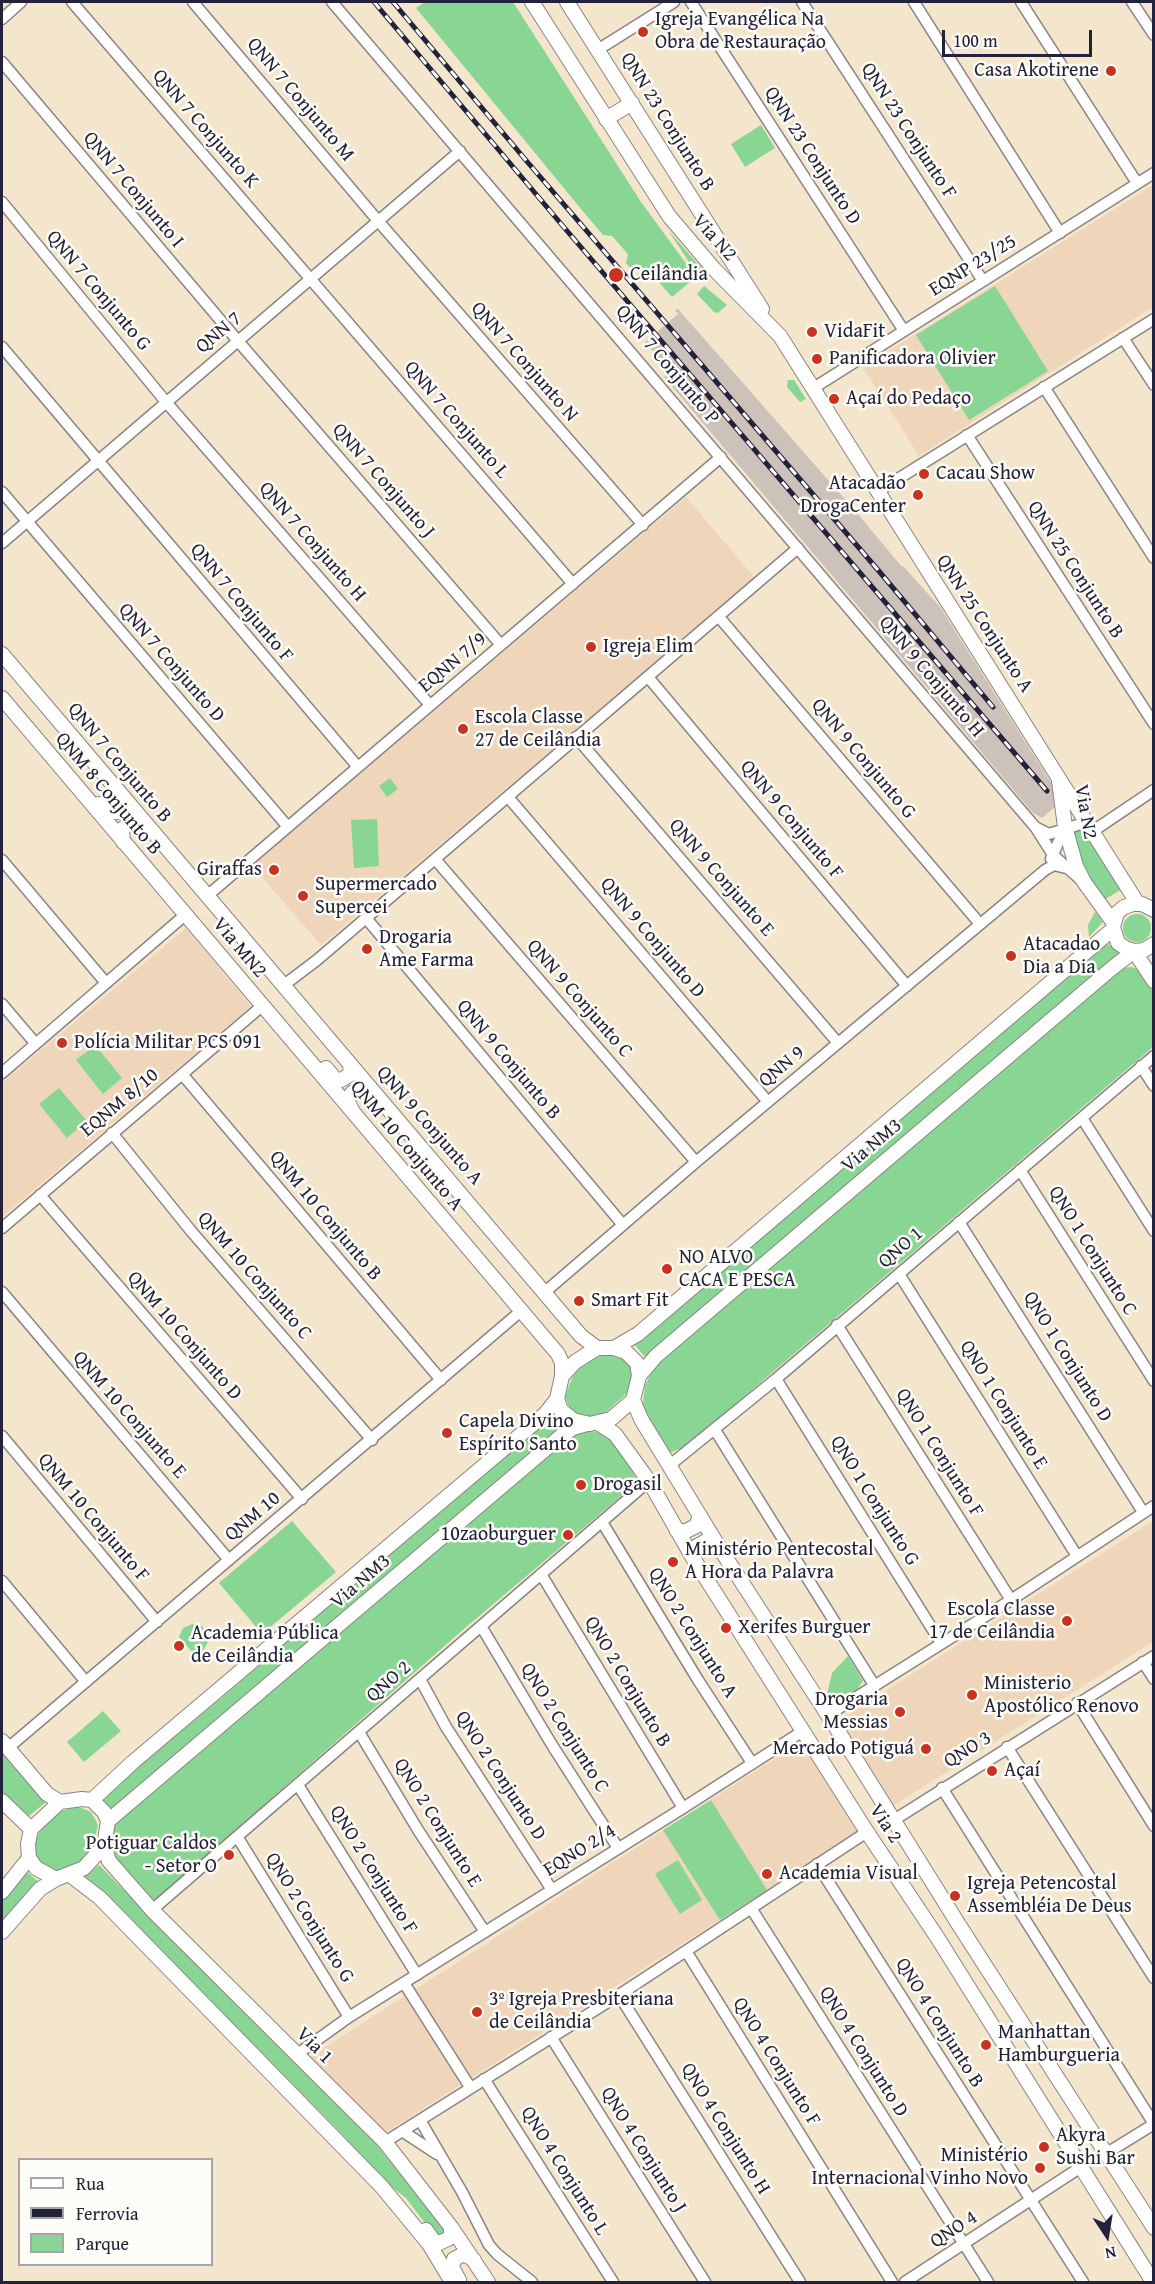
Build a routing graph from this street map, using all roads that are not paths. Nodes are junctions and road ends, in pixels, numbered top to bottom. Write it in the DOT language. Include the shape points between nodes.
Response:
graph roads {
  1 [pos="21,2"];
  2 [pos="72,2"];
  3 [pos="193,2"];
  4 [pos="332,2"];
  5 [pos="532,2"];
  6 [pos="567,2"];
  7 [pos="674,2"];
  8 [pos="691,2"];
  9 [pos="802,2"];
  10 [pos="914,2"];
  11 [pos="1021,2"];
  12 [pos="1132,2"];
  13 [pos="2,19"];
  14 [pos="1154,35"];
  15 [pos="599,49"];
  16 [pos="2,62"];
  17 [pos="632,103"];
  18 [pos="606,119"];
  19 [pos="460,151"];
  20 [pos="1154,173"];
  21 [pos="1137,183"];
  22 [pos="2,202"];
  23 [pos="379,222"];
  24 [pos="1060,233"];
  25 [pos="311,280"];
  26 [pos="983,281"];
  27 [pos="1154,319"];
  28 [pos="904,331"];
  29 [pos="780,336"];
  30 [pos="1123,338"];
  31 [pos="238,341"];
  32 [pos="2,347"];
  33 [pos="1154,385"];
  34 [pos="1044,387"];
  35 [pos="812,388"];
  36 [pos="166,402"];
  37 [pos="967,435"];
  38 [pos="721,457"];
  39 [pos="98,462"];
  40 [pos="2,492"];
  41 [pos="877,492"];
  42 [pos="27,522"];
  43 [pos="643,525"];
  44 [pos="2,543"];
  45 [pos="798,548"];
  46 [pos="1154,558"];
  47 [pos="573,584"];
  48 [pos="719,617"];
  49 [pos="501,645"];
  50 [pos="2,654"];
  51 [pos="648,676"];
  52 [pos="2,698"];
  53 [pos="430,705"];
  54 [pos="1154,724"];
  55 [pos="26,726"];
  56 [pos="576,737"];
  57 [pos="358,767"];
  58 [pos="1059,776"];
  59 [pos="1154,790"];
  60 [pos="120,795"];
  61 [pos="508,797"];
  62 [pos="1092,826"];
  63 [pos="288,827"];
  64 [pos="1065,827"];
  65 [pos="1036,828"];
  66 [pos="123,842"];
  67 [pos="1053,855"];
  68 [pos="435,859"];
  69 [pos="2,860"];
  70 [pos="1045,870"];
  71 [pos="1069,870"];
  72 [pos="1084,882"];
  73 [pos="204,893"];
  74 [pos="1147,904"];
  75 [pos="185,915"];
  76 [pos="366,918"];
  77 [pos="980,924"];
  78 [pos="1113,926"];
  79 [pos="1154,944"];
  80 [pos="1134,951"];
  81 [pos="1154,981"];
  82 [pos="106,983"];
  83 [pos="284,985"];
  84 [pos="907,986"];
  85 [pos="250,993"];
  86 [pos="2,1004"];
  87 [pos="262,1006"];
  88 [pos="36,1043"];
  89 [pos="838,1043"];
  90 [pos="1154,1056"];
  91 [pos="350,1064"];
  92 [pos="1141,1066"];
  93 [pos="2,1073"];
  94 [pos="182,1074"];
  95 [pos="1154,1086"];
  96 [pos="768,1102"];
  97 [pos="354,1115"];
  98 [pos="1082,1118"];
  99 [pos="112,1134"];
  100 [pos="696,1162"];
  101 [pos="1020,1170"];
  102 [pos="457,1188"];
  103 [pos="40,1195"];
  104 [pos="959,1222"];
  105 [pos="623,1225"];
  106 [pos="2,1228"];
  107 [pos="1154,1231"];
  108 [pos="899,1274"];
  109 [pos="2,1292"];
  110 [pos="545,1293"];
  111 [pos="521,1311"];
  112 [pos="837,1325"];
  113 [pos="597,1348"];
  114 [pos="614,1348"];
  115 [pos="562,1376"];
  116 [pos="639,1376"];
  117 [pos="776,1379"];
  118 [pos="441,1380"];
  119 [pos="1154,1381"];
  120 [pos="557,1399"];
  121 [pos="633,1400"];
  122 [pos="592,1423"];
  123 [pos="716,1430"];
  124 [pos="2,1436"];
  125 [pos="372,1440"];
  126 [pos="670,1466"];
  127 [pos="649,1481"];
  128 [pos="302,1499"];
  129 [pos="1154,1506"];
  130 [pos="1143,1512"];
  131 [pos="700,1516"];
  132 [pos="602,1522"];
  133 [pos="676,1531"];
  134 [pos="717,1544"];
  135 [pos="1077,1556"];
  136 [pos="693,1558"];
  137 [pos="229,1560"];
  138 [pos="541,1575"];
  139 [pos="2,1581"];
  140 [pos="1011,1600"];
  141 [pos="157,1623"];
  142 [pos="480,1626"];
  143 [pos="941,1643"];
  144 [pos="1154,1656"];
  145 [pos="1143,1662"];
  146 [pos="420,1679"];
  147 [pos="1154,1679"];
  148 [pos="86,1682"];
  149 [pos="874,1685"];
  150 [pos="1077,1703"];
  151 [pos="828,1715"];
  152 [pos="803,1731"];
  153 [pos="359,1732"];
  154 [pos="5,1745"];
  155 [pos="1007,1747"];
  156 [pos="752,1763"];
  157 [pos="298,1785"];
  158 [pos="942,1788"];
  159 [pos="92,1800"];
  160 [pos="2,1801"];
  161 [pos="60,1802"];
  162 [pos="683,1808"];
  163 [pos="894,1820"];
  164 [pos="108,1821"];
  165 [pos="1154,1826"];
  166 [pos="31,1829"];
  167 [pos="867,1832"];
  168 [pos="238,1838"];
  169 [pos="104,1846"];
  170 [pos="618,1848"];
  171 [pos="29,1858"];
  172 [pos="817,1864"];
  173 [pos="70,1875"];
  174 [pos="56,1879"];
  175 [pos="552,1890"];
  176 [pos="2,1892"];
  177 [pos="751,1908"];
  178 [pos="152,1910"];
  179 [pos="959,1925"];
  180 [pos="2,1932"];
  181 [pos="485,1932"];
  182 [pos="937,1936"];
  183 [pos="975,1950"];
  184 [pos="686,1952"];
  185 [pos="951,1962"];
  186 [pos="417,1975"];
  187 [pos="1154,1978"];
  188 [pos="404,1983"];
  189 [pos="619,1995"];
  190 [pos="349,2017"];
  191 [pos="551,2037"];
  192 [pos="296,2055"];
  193 [pos="484,2079"];
  194 [pos="470,2087"];
  195 [pos="420,2120"];
  196 [pos="1153,2124"];
  197 [pos="402,2131"];
  198 [pos="385,2142"];
  199 [pos="1107,2153"];
  200 [pos="439,2156"];
  201 [pos="1082,2167"];
  202 [pos="382,2187"];
  203 [pos="1032,2201"];
  204 [pos="451,2227"];
  205 [pos="1154,2228"];
  206 [pos="964,2245"];
  207 [pos="474,2260"];
  208 [pos="452,2283"];
  209 [pos="461,2283"];
  210 [pos="488,2283"];
  211 [pos="532,2283"];
  212 [pos="613,2283"];
  213 [pos="705,2283"];
  214 [pos="800,2283"];
  215 [pos="892,2283"];
  216 [pos="905,2283"];
  217 [pos="988,2283"];
  218 [pos="1083,2283"];
  219 [pos="1153,2283"];
  1 -- 13 [label="street"];
  2 -- 25 [label="street, QNN 7 Conjunto K"];
  3 -- 23 [label="street, QNN 7 Conjunto M"];
  4 -- 19 [label="street, QNN 7 Conjunto P"];
  5 -- 18 [label="main road, Via N2"];
  6 -- 15 [label="main road, QNN 23 Conjunto B"];
  7 -- 15 [label="street"];
  8 -- 28 [label="street, QNN 23 Conjunto D"];
  9 -- 26 [label="street, QNN 23 Conjunto F"];
  10 -- 24 [label="street"];
  11 -- 21 [label="street"];
  12 -- 14 [label="street"];
  15 -- 17 [label="main road, QNN 23 Conjunto B"];
  16 -- 31 [label="street, QNN 7 Conjunto I"];
  17 -- 18 [label="main road"];
  17 -- 29 [label="main road, QNN 23 Conjunto B"];
  18 -- 29 [label="main road, Via N2" via="669,216"];
  19 -- 23 [label="street, QNN 7"];
  19 -- 38 [label="street, QNN 7 Conjunto P"];
  20 -- 21 [label="street, EQNP 23/25"];
  21 -- 24 [label="street, EQNP 23/25"];
  22 -- 36 [label="street, QNN 7 Conjunto G"];
  23 -- 25 [label="street, QNN 7"];
  23 -- 43 [label="street, QNN 7 Conjunto N"];
  24 -- 26 [label="street, EQNP 23/25"];
  25 -- 31 [label="street, QNN 7"];
  25 -- 47 [label="street, QNN 7 Conjunto L"];
  26 -- 28 [label="street, EQNP 23/25"];
  27 -- 30 [label="street"];
  28 -- 35 [label="street, EQNP 23/25"];
  29 -- 35 [label="main road, Via N2"];
  30 -- 33 [label="street"];
  30 -- 34 [label="street"];
  31 -- 36 [label="street, QNN 7"];
  31 -- 49 [label="street, QNN 7 Conjunto J"];
  32 -- 39 [label="street, QNN 7 Conjunto F"];
  34 -- 37 [label="street"];
  34 -- 46 [label="street"];
  35 -- 41 [label="main road, Via N2"];
  36 -- 39 [label="street, QNN 7"];
  36 -- 53 [label="street, QNN 7 Conjunto H"];
  37 -- 41 [label="street"];
  37 -- 54 [label="street, QNN 25 Conjunto B"];
  38 -- 43 [label="street, EQNN 7/9"];
  38 -- 45 [label="street, QNN 7 Conjunto P"];
  39 -- 42 [label="street, QNN 7"];
  39 -- 57 [label="street, QNN 7 Conjunto F"];
  40 -- 42 [label="street, QNN 7 Conjunto D"];
  41 -- 58 [label="main road, QNN 25 Conjunto A"];
  42 -- 44 [label="street, QNN 7"];
  42 -- 63 [label="street, QNN 7 Conjunto D"];
  43 -- 47 [label="street, EQNN 7/9"];
  45 -- 48 [label="street"];
  45 -- 65 [label="street, QNN 9 Conjunto H"];
  47 -- 49 [label="street, EQNN 7/9"];
  48 -- 51 [label="street"];
  48 -- 77 [label="street, QNN 9 Conjunto G"];
  49 -- 53 [label="street, EQNN 7/9"];
  50 -- 60 [label="main road, QNN 7 Conjunto B"];
  51 -- 56 [label="street"];
  51 -- 84 [label="street, QNN 9 Conjunto F"];
  52 -- 55 [label="main road, QNM 8 Conjunto B"];
  53 -- 57 [label="street, EQNN 7/9"];
  55 -- 60 [label="main road" via="60,757 105,812 117,812 123,802"];
  55 -- 66 [label="main road, QNM 8 Conjunto B"];
  56 -- 61 [label="street"];
  56 -- 89 [label="street, QNN 9 Conjunto E"];
  57 -- 63 [label="street, EQNN 7/9"];
  58 -- 62 [label="main road, Via N2"];
  58 -- 64 [label="main road, Via N2"];
  59 -- 62 [label="street"];
  60 -- 73 [label="main road, QNN 7 Conjunto B"];
  61 -- 68 [label="street"];
  61 -- 96 [label="street, QNN 9 Conjunto D"];
  62 -- 64 [label="street"];
  62 -- 74 [label="main road, Via N2"];
  63 -- 73 [label="street, EQNN 7/9"];
  64 -- 65 [label="street" via="1049,834"];
  64 -- 67 [label="street, QNN 9"];
  64 -- 72 [label="main road, Via N2"];
  65 -- 67 [label="street, QNN 9 Conjunto H"];
  66 -- 73 [label="main road" via="124,827 135,824 175,870"];
  66 -- 75 [label="main road, QNM 8 Conjunto B"];
  67 -- 70 [label="street, QNN 9"];
  67 -- 71 [label="street, QNN 9 Conjunto H"];
  68 -- 76 [label="street"];
  68 -- 100 [label="street, QNN 9 Conjunto C"];
  69 -- 82 [label="street"];
  70 -- 71 [label="street" via="1054,865"];
  70 -- 77 [label="street, QNN 9"];
  71 -- 72 [label="street, QNN 9 Conjunto H"];
  72 -- 78 [label="main road, Via N2"];
  73 -- 83 [label="main road, Via MN2"];
  74 -- 78 [label="main road, Via NM3" via="1124,907 1117,913"];
  75 -- 82 [label="street"];
  75 -- 85 [label="main road, Via MN2"];
  76 -- 83 [label="street"];
  76 -- 105 [label="street, QNN 9 Conjunto B"];
  77 -- 84 [label="street, QNN 9"];
  78 -- 80 [label="main road, Via N2" via="1118,943"];
  78 -- 114 [label="main road, Via NM3" via="638,1334"];
  79 -- 80 [label="main road"];
  80 -- 81 [label="main road, Via N2"];
  80 -- 116 [label="main road, Via NM3" via="656,1356"];
  82 -- 88 [label="street"];
  83 -- 91 [label="main road, QNN 9 Conjunto A"];
  84 -- 89 [label="street, QNN 9"];
  85 -- 87 [label="main road, Via MN2"];
  85 -- 91 [label="main road" via="289,1026 336,1080 351,1074"];
  86 -- 88 [label="street"];
  87 -- 94 [label="street, EQNM 8/10"];
  87 -- 97 [label="main road, QNM 10 Conjunto A"];
  88 -- 93 [label="street"];
  89 -- 96 [label="street, QNN 9"];
  90 -- 92 [label="street, QNO 1"];
  91 -- 102 [label="main road, QNN 9 Conjunto A"];
  92 -- 95 [label="street"];
  92 -- 98 [label="street, QNO 1"];
  94 -- 99 [label="street, EQNM 8/10"];
  94 -- 118 [label="street, QNM 10 Conjunto B"];
  96 -- 100 [label="street, QNN 9"];
  97 -- 102 [label="main road" via="349,1097 359,1090 420,1160"];
  97 -- 111 [label="main road, QNM 10 Conjunto A"];
  98 -- 101 [label="street, QNO 1"];
  98 -- 107 [label="street"];
  99 -- 103 [label="street, EQNM 8/10"];
  99 -- 125 [label="street, QNM 10 Conjunto C"];
  100 -- 105 [label="street, QNN 9"];
  101 -- 104 [label="street, QNO 1"];
  101 -- 119 [label="street, QNO 1 Conjunto C"];
  102 -- 110 [label="main road, QNN 9 Conjunto A"];
  103 -- 106 [label="street, EQNM 8/10"];
  103 -- 128 [label="street, QNM 10 Conjunto D"];
  104 -- 108 [label="street, QNO 1"];
  104 -- 130 [label="street, QNO 1 Conjunto D"];
  105 -- 110 [label="street, QNN 9"];
  108 -- 112 [label="street, QNO 1"];
  108 -- 135 [label="street, QNO 1 Conjunto E"];
  109 -- 137 [label="street, QNM 10 Conjunto E"];
  110 -- 113 [label="main road" via="580,1336"];
  111 -- 115 [label="main road" via="558,1354"];
  111 -- 118 [label="street, QNM 10"];
  112 -- 117 [label="street, QNO 1"];
  112 -- 140 [label="street, QNO 1 Conjunto F"];
  113 -- 114 [label="main road"];
  113 -- 115 [label="main road"];
  114 -- 116 [label="main road" via="633,1357"];
  115 -- 120 [label="main road"];
  116 -- 121 [label="main road"];
  117 -- 123 [label="street, QNO 1"];
  117 -- 143 [label="street, QNO 1 Conjunto G"];
  118 -- 125 [label="street, QNM 10"];
  120 -- 122 [label="main road" via="561,1410 573,1420"];
  120 -- 159 [label="main road, Via NM3" via="545,1414"];
  121 -- 122 [label="main road" via="618,1414"];
  121 -- 126 [label="main road, Via 2"];
  122 -- 127 [label="main road, Via 2" via="615,1434"];
  122 -- 164 [label="main road, Via NM3" via="561,1436"];
  123 -- 126 [label="street, QNO 1"];
  123 -- 149 [label="street"];
  124 -- 141 [label="street, QNM 10 Conjunto F"];
  125 -- 128 [label="street, QNM 10"];
  126 -- 131 [label="main road, Via 2"];
  127 -- 132 [label="street, QNO 2"];
  127 -- 133 [label="main road, Via 2"];
  128 -- 137 [label="street, QNM 10"];
  129 -- 130 [label="street"];
  130 -- 135 [label="street"];
  131 -- 133 [label="main road" via="696,1526"];
  131 -- 134 [label="main road, Via 2"];
  132 -- 138 [label="street, QNO 2"];
  132 -- 156 [label="street, QNO 2 Conjunto A"];
  133 -- 136 [label="main road, Via 2"];
  134 -- 136 [label="main road" via="706,1541 697,1546"];
  134 -- 151 [label="main road, Via 2"];
  135 -- 140 [label="street"];
  136 -- 152 [label="main road, Via 2"];
  137 -- 141 [label="street, QNM 10"];
  138 -- 142 [label="street, QNO 2"];
  138 -- 162 [label="street, QNO 2 Conjunto B"];
  139 -- 148 [label="street"];
  140 -- 143 [label="street"];
  141 -- 148 [label="street, QNM 10"];
  142 -- 146 [label="street, QNO 2"];
  142 -- 170 [label="street, QNO 2 Conjunto C"];
  143 -- 149 [label="street"];
  144 -- 145 [label="street, QNO 3"];
  145 -- 147 [label="street"];
  145 -- 150 [label="street, QNO 3"];
  146 -- 153 [label="street, QNO 2"];
  146 -- 175 [label="street, QNO 2 Conjunto D" via="446,1727"];
  148 -- 154 [label="street, QNM 10"];
  149 -- 151 [label="street"];
  150 -- 155 [label="street, QNO 3"];
  150 -- 165 [label="street"];
  151 -- 163 [label="main road, Via 2"];
  152 -- 156 [label="street, EQNO 2/4"];
  152 -- 167 [label="main road, Via 2"];
  153 -- 157 [label="street, QNO 2"];
  153 -- 181 [label="street, QNO 2 Conjunto E"];
  154 -- 161 [label="main road" via="47,1794"];
  155 -- 158 [label="street, QNO 3"];
  155 -- 187 [label="street"];
  156 -- 162 [label="street, EQNO 2/4"];
  157 -- 168 [label="street, QNO 2"];
  157 -- 186 [label="street, QNO 2 Conjunto F"];
  158 -- 163 [label="street, QNO 3"];
  158 -- 196 [label="street"];
  159 -- 161 [label="main road"];
  159 -- 164 [label="main road"];
  160 -- 166 [label="main road"];
  161 -- 166 [label="main road"];
  162 -- 170 [label="street, EQNO 2/4"];
  163 -- 179 [label="main road, Via 2"];
  164 -- 169 [label="main road"];
  166 -- 171 [label="main road"];
  167 -- 172 [label="street"];
  167 -- 182 [label="main road, Via 2"];
  168 -- 178 [label="street, QNO 2"];
  168 -- 190 [label="street, QNO 2 Conjunto G"];
  169 -- 173 [label="main road" via="90,1863"];
  169 -- 178 [label="main road, Via 1" via="109,1861"];
  170 -- 175 [label="street, EQNO 2/4"];
  171 -- 174 [label="main road" via="36,1868"];
  171 -- 176 [label="main road"];
  172 -- 177 [label="street"];
  172 -- 203 [label="street, QNO 4 Conjunto B"];
  173 -- 174 [label="main road"];
  173 -- 202 [label="main road" via="100,1898"];
  174 -- 180 [label="main road" via="40,1889"];
  175 -- 181 [label="street, EQNO 2/4"];
  177 -- 184 [label="street"];
  177 -- 206 [label="street, QNO 4 Conjunto D"];
  178 -- 192 [label="main road, Via 1"];
  179 -- 182 [label="main road" via="953,1935"];
  179 -- 183 [label="main road, Via 2"];
  181 -- 186 [label="street, EQNO 2/4"];
  182 -- 185 [label="main road, Via 2"];
  183 -- 185 [label="main road" via="965,1948 954,1954"];
  183 -- 199 [label="main road, Via 2"];
  184 -- 189 [label="street"];
  184 -- 215 [label="street, QNO 4 Conjunto F"];
  185 -- 201 [label="main road, Via 2"];
  186 -- 188 [label="street, EQNO 2/4"];
  188 -- 190 [label="street, EQNO 2/4"];
  188 -- 194 [label="street"];
  189 -- 191 [label="street"];
  189 -- 214 [label="street, QNO 4 Conjunto H"];
  190 -- 192 [label="street, EQNO 2/4"];
  191 -- 193 [label="street"];
  191 -- 213 [label="street, QNO 4 Conjunto J"];
  192 -- 198 [label="main road, Via 1"];
  193 -- 194 [label="street"];
  193 -- 212 [label="street, QNO 4 Conjunto L"];
  194 -- 195 [label="street"];
  195 -- 197 [label="street"];
  195 -- 200 [label="street"];
  196 -- 199 [label="street"];
  197 -- 198 [label="street"];
  197 -- 200 [label="street"];
  198 -- 204 [label="main road, Via 1"];
  199 -- 205 [label="main road, Via 2"];
  200 -- 211 [label="street" via="489,2245"];
  201 -- 203 [label="street, QNO 4"];
  201 -- 219 [label="main road, Via 2"];
  202 -- 204 [label="main road" via="404,2201 433,2240 448,2239"];
  202 -- 208 [label="main road" via="429,2244"];
  203 -- 206 [label="street, QNO 4"];
  203 -- 218 [label="street, QNO 4 Conjunto B"];
  204 -- 207 [label="main road, Via 1"];
  206 -- 216 [label="street, QNO 4"];
  206 -- 217 [label="street, QNO 4 Conjunto D"];
  207 -- 209 [label="main road" via="459,2255 452,2262"];
  207 -- 210 [label="main road, Via 1"];
}
